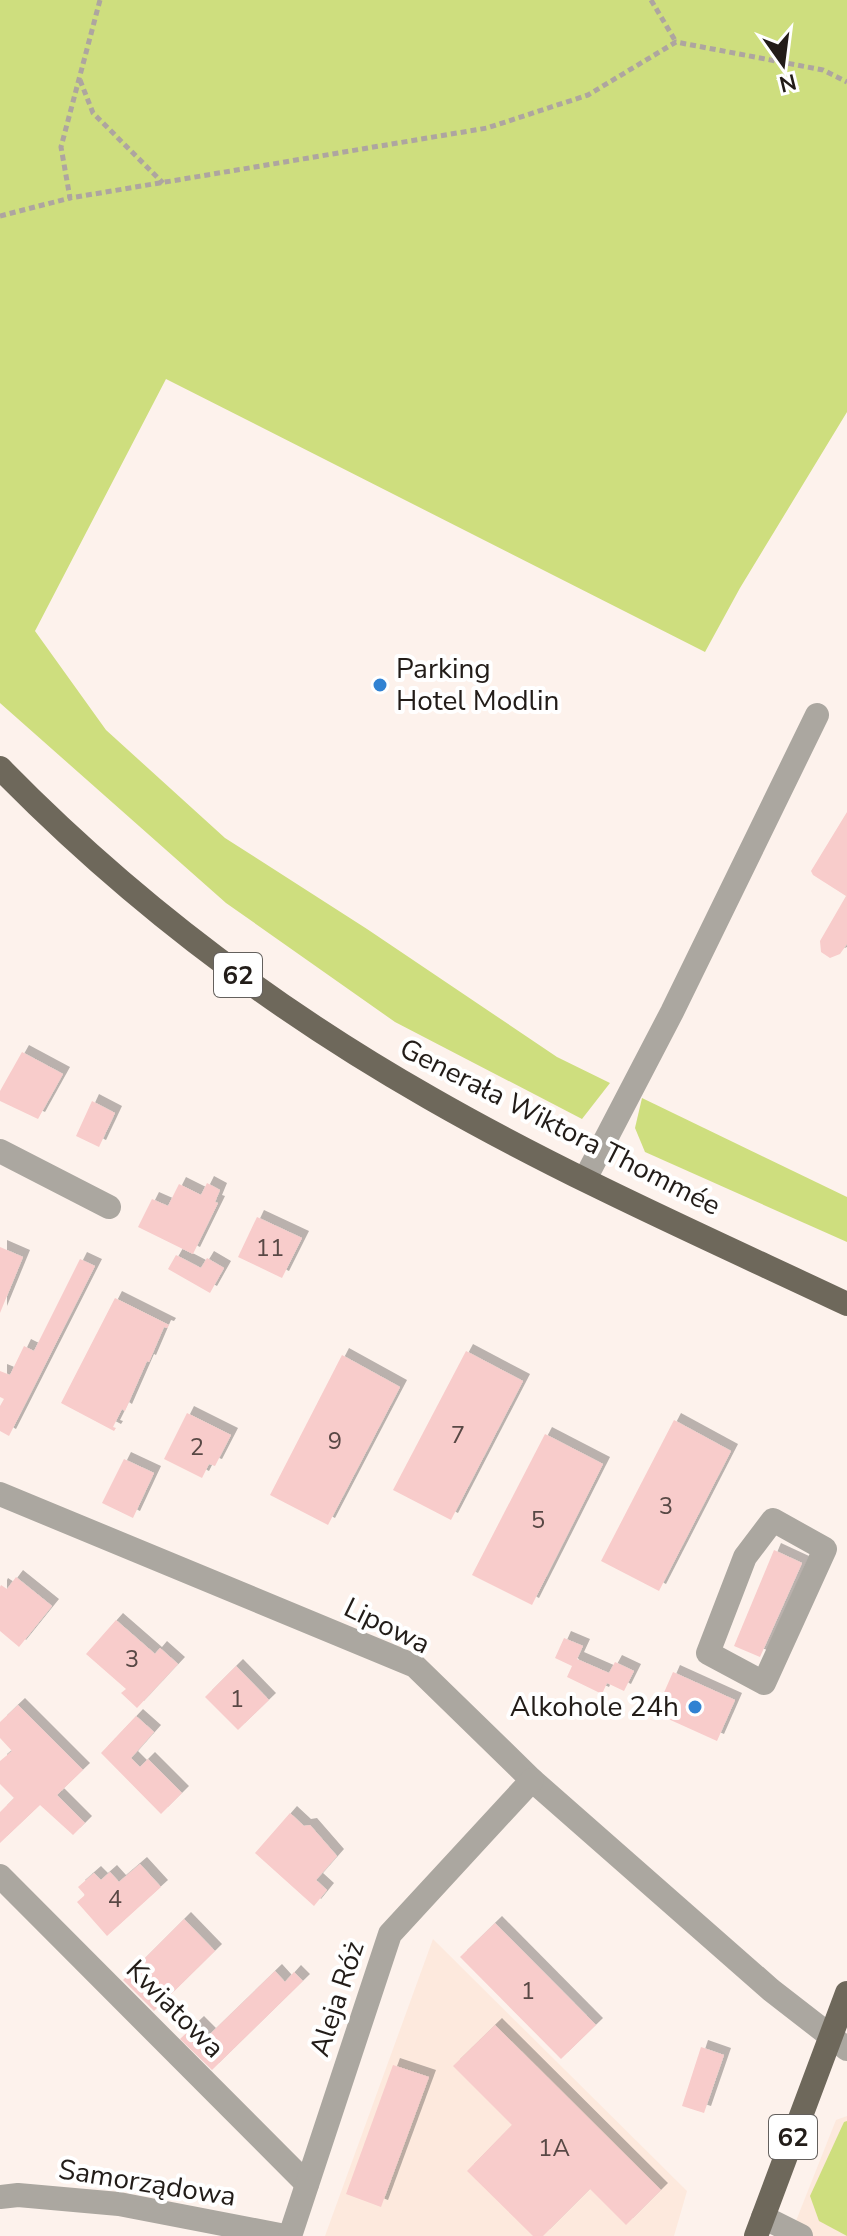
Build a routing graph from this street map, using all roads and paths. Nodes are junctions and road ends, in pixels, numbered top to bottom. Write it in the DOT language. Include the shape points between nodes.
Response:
graph roads {
  1 [pos="100,0"];
  2 [pos="651,0"];
  3 [pos="676,42"];
  4 [pos="79,78"];
  5 [pos="847,82"];
  6 [pos="163,183"];
  7 [pos="70,198"];
  8 [pos="0,216"];
  9 [pos="817,715"];
  10 [pos="0,768"];
  11 [pos="0,1151"];
  12 [pos="585,1179"];
  13 [pos="109,1207"];
  14 [pos="844,1304"];
  15 [pos="0,1494"];
  16 [pos="764,1683"];
  17 [pos="532,1780"];
  18 [pos="0,1876"];
  19 [pos="847,1993"];
  20 [pos="838,2044"];
  21 [pos="307,2184"];
  22 [pos="0,2197"];
  23 [pos="759,2227"];
  24 [pos="287,2236"];
  25 [pos="801,2236"];
  1 -- 4 [label="path"];
  2 -- 3 [label="path"];
  3 -- 5 [label="path" via="823,70"];
  3 -- 6 [label="path" via="588,95 487,128"];
  4 -- 6 [label="path" via="93,113"];
  4 -- 7 [label="path" via="61,147"];
  6 -- 7 [label="path"];
  7 -- 8 [label="path"];
  9 -- 12 [label="street"];
  10 -- 12 [label="main road, Generała Wiktora Thommée / 62" via="147,904 244,979 429,1097"];
  11 -- 13 [label="street"];
  12 -- 14 [label="main road, Generała Wiktora Thommée / 62"];
  15 -- 17 [label="street, Lipowa" via="415,1666"];
  16 -- 16 [label="street" via="825,1549 773,1520 745,1557 708,1653"];
  17 -- 20 [label="street, Lipowa"];
  17 -- 21 [label="street, Aleja Róż" via="390,1934"];
  18 -- 21 [label="street, Kwiatowa"];
  19 -- 20 [label="main road, 62"];
  20 -- 23 [label="main road, 62"];
  21 -- 24 [label="street, Aleja Róż"];
  22 -- 24 [label="street, Samorządowa" via="119,2204"];
  23 -- 25 [label="street"];
}
